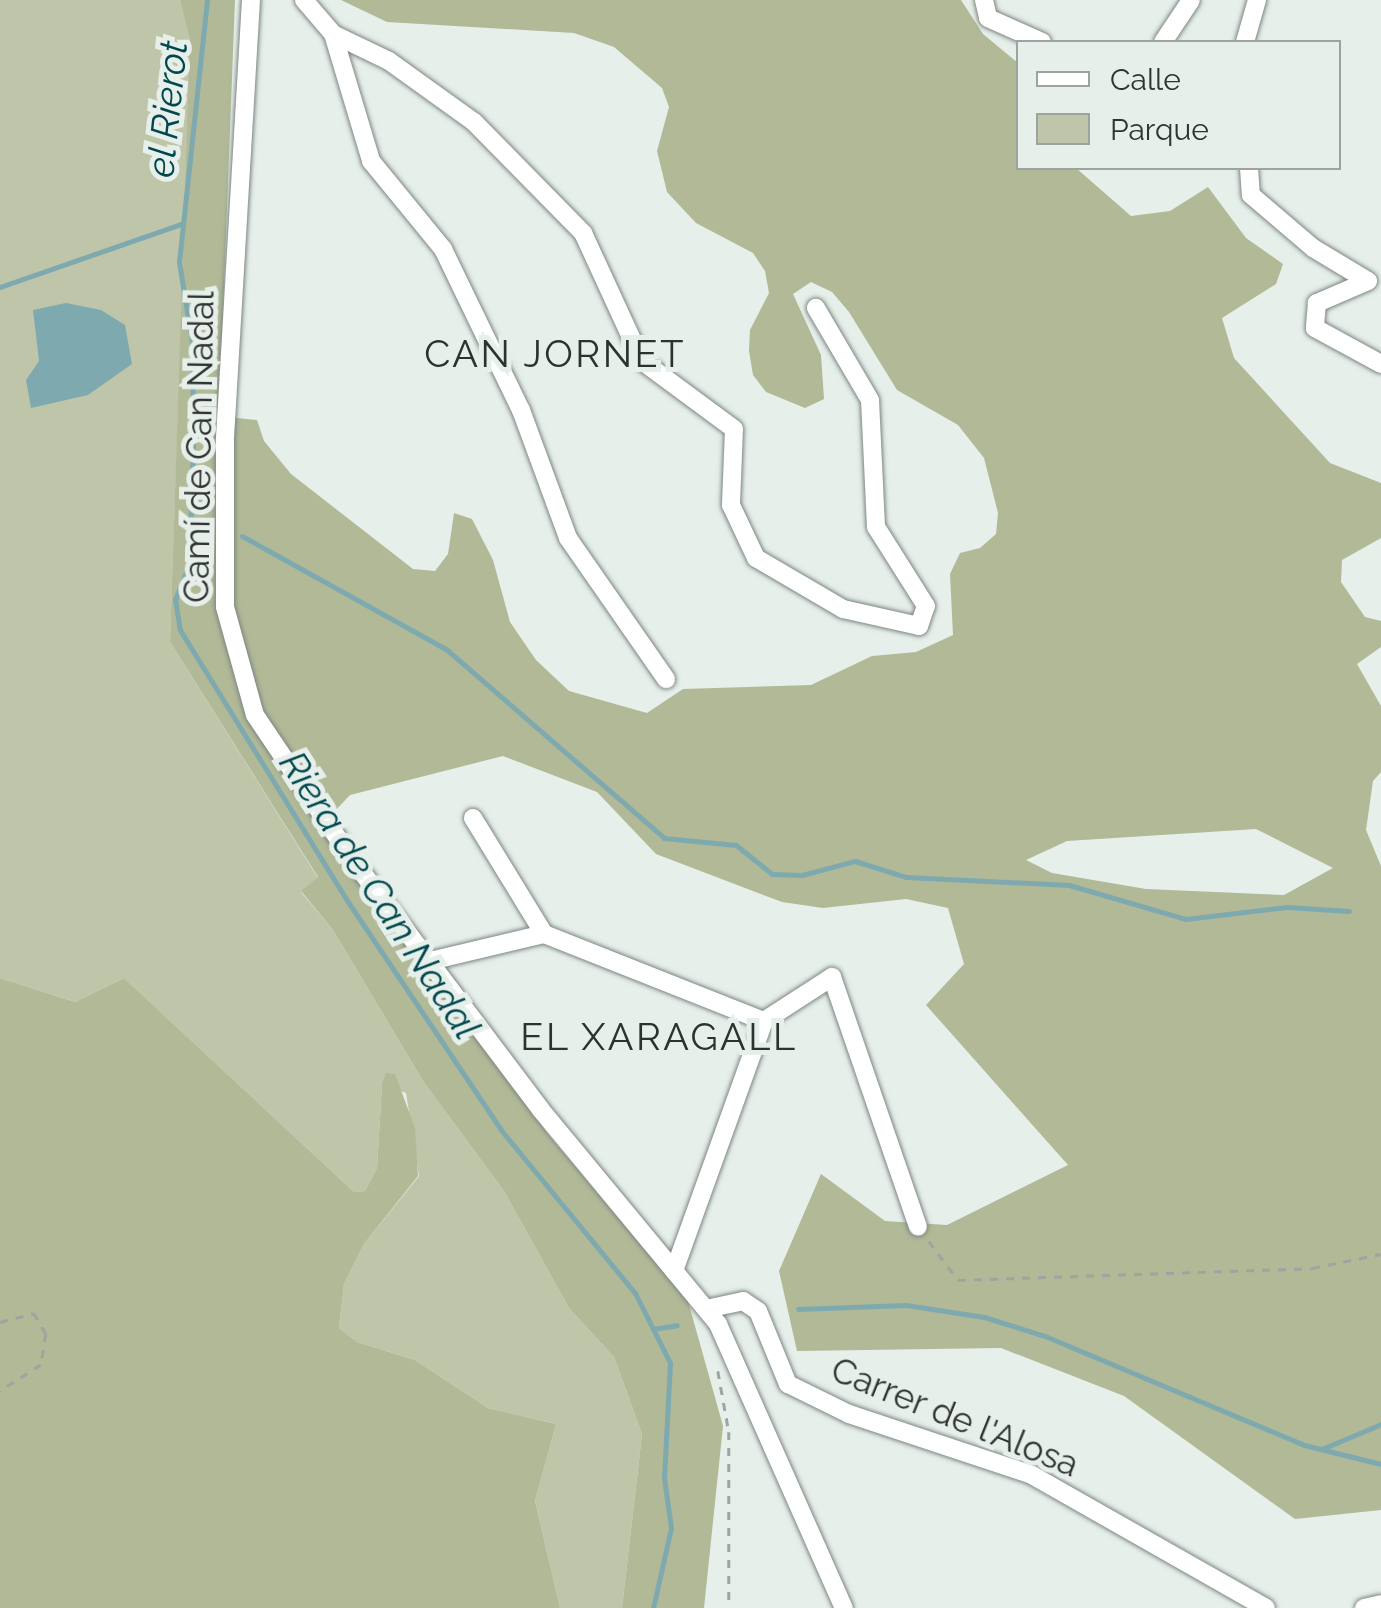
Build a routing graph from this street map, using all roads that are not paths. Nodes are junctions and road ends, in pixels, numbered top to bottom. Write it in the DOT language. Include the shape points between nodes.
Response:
graph roads {
  1 [pos="251,0"];
  2 [pos="304,0"];
  3 [pos="984,0"];
  4 [pos="1191,0"];
  5 [pos="1258,0"];
  6 [pos="333,34"];
  7 [pos="1038,40"];
  8 [pos="1164,40"];
  9 [pos="1246,40"];
  10 [pos="1248,170"];
  11 [pos="816,308"];
  12 [pos="1381,364"];
  13 [pos="666,679"];
  14 [pos="473,818"];
  15 [pos="544,934"];
  16 [pos="430,961"];
  17 [pos="764,1020"];
  18 [pos="918,1226"];
  19 [pos="674,1270"];
  20 [pos="706,1309"];
  21 [pos="1381,1604"];
  22 [pos="844,1608"];
  23 [pos="1266,1608"];
  24 [pos="1364,1608"];
  1 -- 16 [label="street, Camí de Can Nadal" via="225,441 225,606 255,715"];
  2 -- 6 [label="street"];
  3 -- 7 [label="street" via="988,18"];
  4 -- 8 [label="street"];
  5 -- 9 [label="street"];
  6 -- 11 [label="street" via="389,61 474,122 583,233 642,361 734,429 731,505 756,558 843,609 919,626 926,606 876,527 870,400"];
  6 -- 13 [label="street" via="371,162 444,249 521,410 568,538"];
  10 -- 12 [label="street" via="1252,195 1313,248 1368,282 1317,303 1315,328"];
  14 -- 15 [label="street"];
  15 -- 16 [label="street"];
  15 -- 17 [label="street"];
  16 -- 19 [label="street, Camí de Can Nadal" via="541,1110"];
  17 -- 18 [label="street" via="832,976"];
  17 -- 19 [label="street"];
  19 -- 20 [label="street, Camí de Can Nadal"];
  20 -- 22 [label="street, Camí de Can Nadal"];
  20 -- 23 [label="street, Carrer de l'Alosa" via="742,1301 758,1312 788,1384 849,1414 1032,1475"];
  21 -- 24 [label="street"];
}
